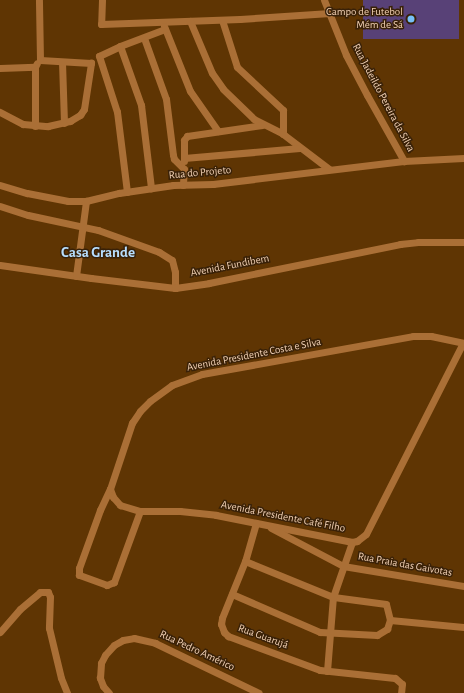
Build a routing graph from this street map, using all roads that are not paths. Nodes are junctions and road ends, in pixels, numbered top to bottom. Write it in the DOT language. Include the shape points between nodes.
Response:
graph roads {
  1 [pos="39,0"];
  2 [pos="102,0"];
  3 [pos="324,0"];
  4 [pos="330,13"];
  5 [pos="222,20"];
  6 [pos="190,21"];
  7 [pos="164,25"];
  8 [pos="144,38"];
  9 [pos="120,46"];
  10 [pos="39,59"];
  11 [pos="62,62"];
  12 [pos="35,67"];
  13 [pos="0,68"];
  14 [pos="0,112"];
  15 [pos="64,123"];
  16 [pos="262,125"];
  17 [pos="36,126"];
  18 [pos="218,131"];
  19 [pos="283,134"];
  20 [pos="300,148"];
  21 [pos="184,158"];
  22 [pos="464,158"];
  23 [pos="404,161"];
  24 [pos="184,169"];
  25 [pos="329,169"];
  26 [pos="183,184"];
  27 [pos="0,185"];
  28 [pos="151,188"];
  29 [pos="127,192"];
  30 [pos="86,201"];
  31 [pos="0,206"];
  32 [pos="84,226"];
  33 [pos="464,242"];
  34 [pos="0,264"];
  35 [pos="76,276"];
  36 [pos="175,288"];
  37 [pos="464,343"];
  38 [pos="110,489"];
  39 [pos="140,511"];
  40 [pos="256,523"];
  41 [pos="265,525"];
  42 [pos="352,542"];
  43 [pos="245,560"];
  44 [pos="343,566"];
  45 [pos="464,586"];
  46 [pos="232,594"];
  47 [pos="333,597"];
  48 [pos="390,620"];
  49 [pos="464,627"];
  50 [pos="0,632"];
  51 [pos="330,634"];
  52 [pos="328,671"];
  53 [pos="402,691"];
  54 [pos="67,693"];
  55 [pos="109,693"];
  56 [pos="259,693"];
  1 -- 10 [label="street"];
  2 -- 7 [label="street" via="101,24"];
  3 -- 4 [label="street, Rua Jadeildo Pereira da Silva"];
  4 -- 5 [label="street"];
  4 -- 23 [label="street, Rua Jadeildo Pereira da Silva" via="336,32 363,88"];
  5 -- 6 [label="street"];
  5 -- 19 [label="street" via="237,67 283,110"];
  6 -- 7 [label="street"];
  6 -- 16 [label="street" via="216,79 246,112"];
  7 -- 8 [label="street"];
  7 -- 18 [label="street" via="190,91"];
  8 -- 9 [label="street"];
  8 -- 24 [label="street" via="166,99 174,159"];
  9 -- 28 [label="street" via="141,105"];
  9 -- 29 [label="street" via="99,56 117,112"];
  10 -- 11 [label="street"];
  10 -- 12 [label="street"];
  11 -- 15 [label="street"];
  11 -- 15 [label="street" via="91,63 84,109 75,118"];
  12 -- 13 [label="street"];
  12 -- 17 [label="street"];
  14 -- 17 [label="street" via="23,124"];
  15 -- 17 [label="street"];
  16 -- 18 [label="street"];
  16 -- 19 [label="street"];
  18 -- 21 [label="street" via="186,137"];
  19 -- 20 [label="street"];
  20 -- 21 [label="street"];
  20 -- 25 [label="street"];
  21 -- 24 [label="street"];
  22 -- 23 [label="street, Rua do Projeto"];
  23 -- 25 [label="street, Rua do Projeto"];
  24 -- 26 [label="street"];
  25 -- 26 [label="street, Rua do Projeto" via="213,184"];
  26 -- 28 [label="street, Rua do Projeto"];
  27 -- 30 [label="street, Rua do Projeto" via="33,195 68,201"];
  28 -- 29 [label="street, Rua do Projeto"];
  29 -- 30 [label="street, Rua do Projeto"];
  30 -- 32 [label="street"];
  31 -- 32 [label="street" via="28,215"];
  32 -- 35 [label="street"];
  32 -- 36 [label="street" via="166,255 172,260"];
  33 -- 36 [label="street, Avenida Fundibem" via="400,244"];
  34 -- 35 [label="street, Avenida Fundibem"];
  35 -- 36 [label="street, Avenida Fundibem"];
  37 -- 38 [label="street, Avenida Presidente Costa e Silva" via="432,336 412,336 184,379 160,393 140,411 132,423"];
  37 -- 42 [label="street, Avenida Presidente Café Filho" via="366,534 362,539"];
  38 -- 39 [label="street, Avenida Presidente Café Filho" via="112,497 120,505"];
  38 -- 39 [label="street, Avenida Presidente Costa e Silva" via="78,568 81,577 107,584 114,582"];
  39 -- 40 [label="street, Avenida Presidente Café Filho" via="180,511"];
  40 -- 41 [label="street, Avenida Presidente Café Filho"];
  40 -- 43 [label="street, Rua Guarujá"];
  41 -- 42 [label="street, Avenida Presidente Café Filho"];
  41 -- 44 [label="street, Rua Praia das Gaivotas"];
  42 -- 44 [label="street"];
  43 -- 46 [label="street, Rua Guarujá"];
  43 -- 47 [label="street"];
  44 -- 45 [label="street, Rua Praia das Gaivotas"];
  44 -- 47 [label="street"];
  46 -- 51 [label="street" via="312,629"];
  46 -- 52 [label="street, Rua Guarujá" via="221,624 228,636"];
  47 -- 48 [label="street" via="386,604"];
  47 -- 51 [label="street"];
  48 -- 49 [label="street"];
  48 -- 51 [label="street" via="387,629 380,634"];
  50 -- 54 [label="street" via="20,609 40,592 48,592 50,628 60,678"];
  51 -- 52 [label="street"];
  52 -- 53 [label="street, Rua Guarujá" via="395,678 400,680"];
  55 -- 56 [label="street, Rua Pedro Américo" via="100,678 101,663 114,646 123,640 134,638 146,640"];
}
